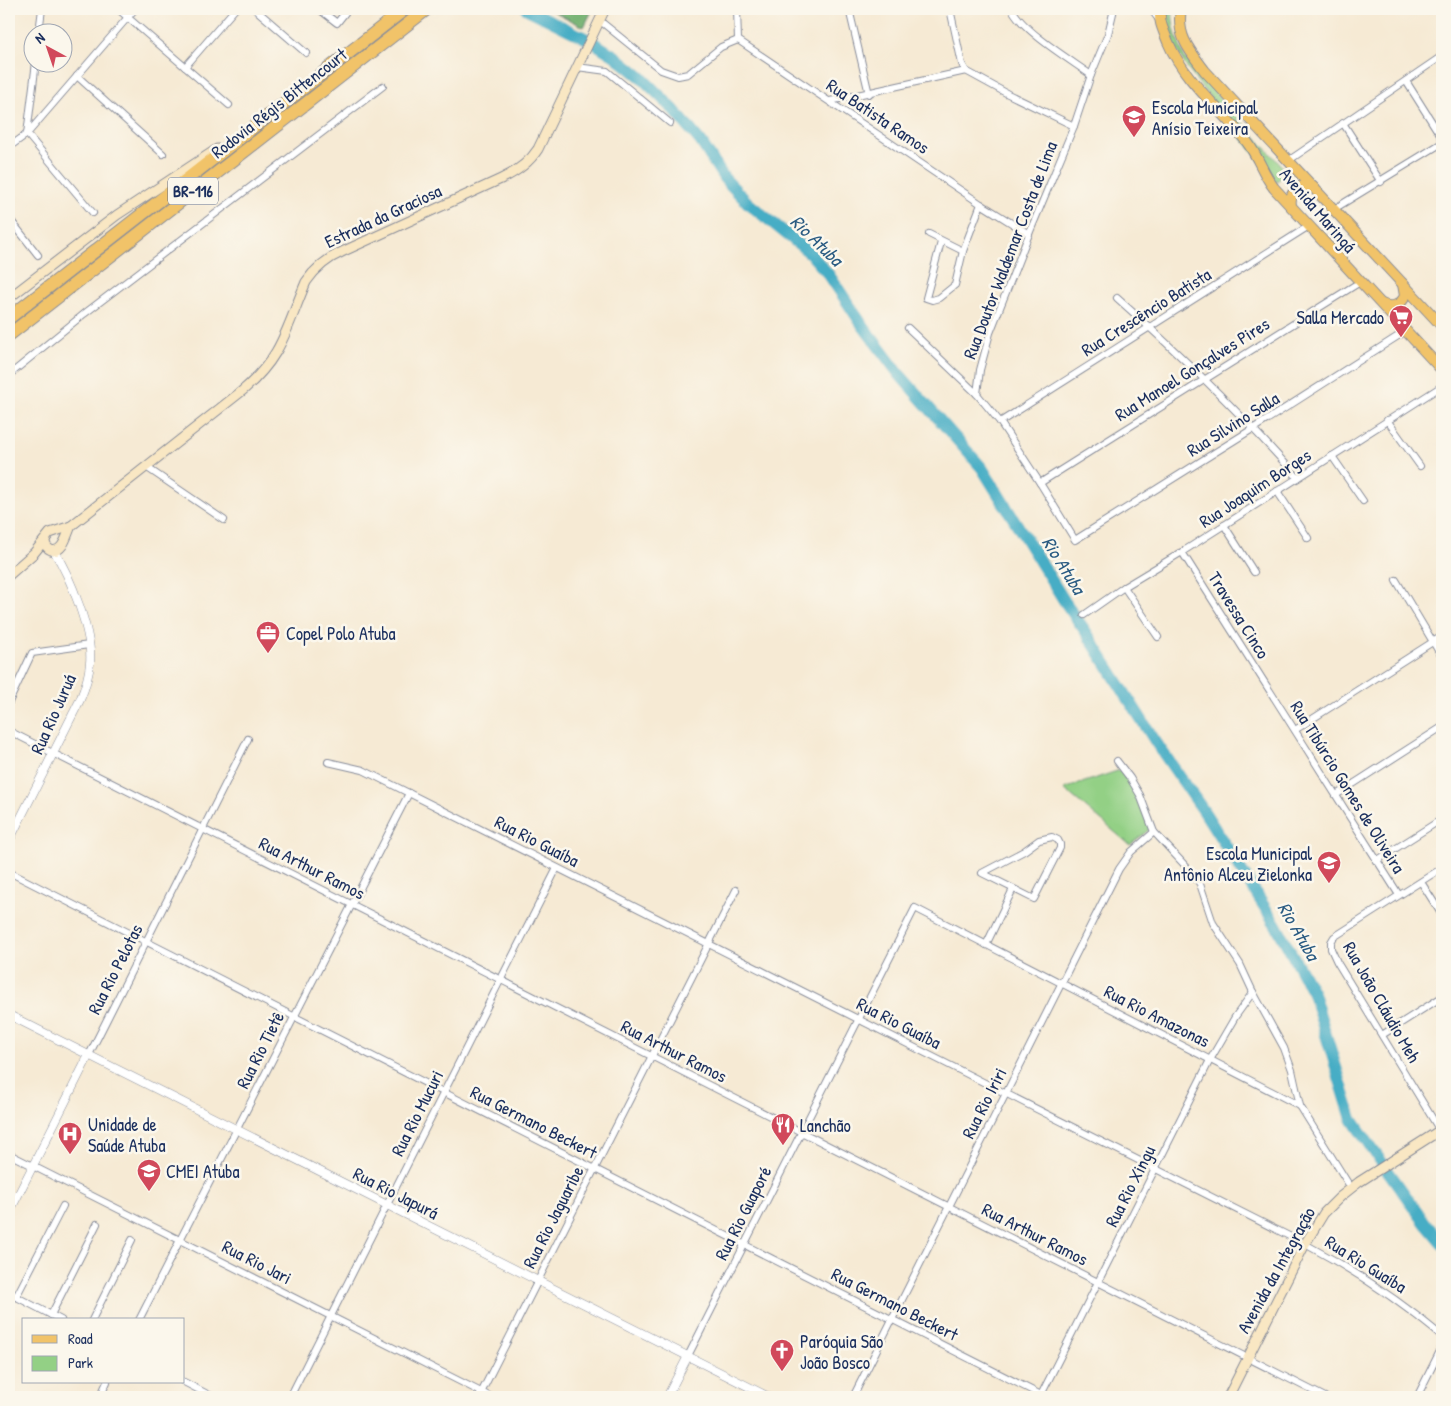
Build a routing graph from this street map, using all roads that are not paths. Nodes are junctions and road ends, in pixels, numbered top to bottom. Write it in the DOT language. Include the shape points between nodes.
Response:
graph roads {
  1 [pos="42,9"];
  2 [pos="118,9"];
  3 [pos="135,9"];
  4 [pos="234,9"];
  5 [pos="255,9"];
  6 [pos="318,9"];
  7 [pos="348,9"];
  8 [pos="405,9"];
  9 [pos="428,9"];
  10 [pos="605,9"];
  11 [pos="737,9"];
  12 [pos="849,9"];
  13 [pos="950,9"];
  14 [pos="1012,9"];
  15 [pos="1114,9"];
  16 [pos="1152,9"];
  17 [pos="1160,9"];
  18 [pos="1181,9"];
  19 [pos="128,18"];
  20 [pos="600,20"];
  21 [pos="1159,21"];
  22 [pos="40,22"];
  23 [pos="738,40"];
  24 [pos="306,53"];
  25 [pos="1442,56"];
  26 [pos="185,67"];
  27 [pos="577,67"];
  28 [pos="966,71"];
  29 [pos="35,72"];
  30 [pos="1091,75"];
  31 [pos="77,76"];
  32 [pos="1406,81"];
  33 [pos="383,86"];
  34 [pos="869,94"];
  35 [pos="830,102"];
  36 [pos="229,105"];
  37 [pos="266,117"];
  38 [pos="670,123"];
  39 [pos="1343,123"];
  40 [pos="1074,126"];
  41 [pos="27,134"];
  42 [pos="1442,138"];
  43 [pos="1442,143"];
  44 [pos="9,147"];
  45 [pos="163,154"];
  46 [pos="1288,161"];
  47 [pos="1381,182"];
  48 [pos="1313,187"];
  49 [pos="981,204"];
  50 [pos="1291,206"];
  51 [pos="1334,209"];
  52 [pos="92,214"];
  53 [pos="9,218"];
  54 [pos="1309,226"];
  55 [pos="929,234"];
  56 [pos="1029,234"];
  57 [pos="941,242"];
  58 [pos="963,251"];
  59 [pos="38,255"];
  60 [pos="1360,282"];
  61 [pos="1402,283"];
  62 [pos="9,298"];
  63 [pos="1117,298"];
  64 [pos="1381,304"];
  65 [pos="9,318"];
  66 [pos="1442,326"];
  67 [pos="1150,327"];
  68 [pos="908,328"];
  69 [pos="1406,331"];
  70 [pos="9,335"];
  71 [pos="1442,370"];
  72 [pos="9,375"];
  73 [pos="1205,378"];
  74 [pos="1442,386"];
  75 [pos="977,394"];
  76 [pos="1388,420"];
  77 [pos="1000,422"];
  78 [pos="1254,428"];
  79 [pos="1332,456"];
  80 [pos="1420,466"];
  81 [pos="146,467"];
  82 [pos="1298,478"];
  83 [pos="1040,482"];
  84 [pos="1277,491"];
  85 [pos="1363,501"];
  86 [pos="224,520"];
  87 [pos="1224,525"];
  88 [pos="71,526"];
  89 [pos="54,532"];
  90 [pos="1308,538"];
  91 [pos="45,540"];
  92 [pos="57,548"];
  93 [pos="1182,552"];
  94 [pos="34,553"];
  95 [pos="1254,572"];
  96 [pos="9,574"];
  97 [pos="1396,580"];
  98 [pos="1124,587"];
  99 [pos="1084,615"];
  100 [pos="1158,636"];
  101 [pos="1442,636"];
  102 [pos="1433,642"];
  103 [pos="89,646"];
  104 [pos="1442,657"];
  105 [pos="1271,694"];
  106 [pos="9,702"];
  107 [pos="1442,727"];
  108 [pos="1295,730"];
  109 [pos="9,731"];
  110 [pos="248,739"];
  111 [pos="53,753"];
  112 [pos="1117,761"];
  113 [pos="328,762"];
  114 [pos="408,793"];
  115 [pos="1336,795"];
  116 [pos="1442,819"];
  117 [pos="203,829"];
  118 [pos="1154,832"];
  119 [pos="9,841"];
  120 [pos="1376,861"];
  121 [pos="557,868"];
  122 [pos="1442,868"];
  123 [pos="9,872"];
  124 [pos="1421,882"];
  125 [pos="1013,889"];
  126 [pos="736,890"];
  127 [pos="1399,895"];
  128 [pos="352,905"];
  129 [pos="915,908"];
  130 [pos="1442,915"];
  131 [pos="146,942"];
  132 [pos="708,944"];
  133 [pos="986,945"];
  134 [pos="501,980"];
  135 [pos="1062,984"];
  136 [pos="1253,992"];
  137 [pos="1442,997"];
  138 [pos="9,1015"];
  139 [pos="294,1017"];
  140 [pos="858,1020"];
  141 [pos="1382,1035"];
  142 [pos="89,1055"];
  143 [pos="652,1056"];
  144 [pos="1210,1060"];
  145 [pos="444,1093"];
  146 [pos="1006,1094"];
  147 [pos="1300,1106"];
  148 [pos="237,1129"];
  149 [pos="1442,1131"];
  150 [pos="801,1132"];
  151 [pos="9,1154"];
  152 [pos="33,1166"];
  153 [pos="594,1169"];
  154 [pos="1155,1169"];
  155 [pos="1350,1188"];
  156 [pos="387,1205"];
  157 [pos="63,1206"];
  158 [pos="949,1207"];
  159 [pos="9,1213"];
  160 [pos="97,1224"];
  161 [pos="132,1240"];
  162 [pos="180,1240"];
  163 [pos="1305,1244"];
  164 [pos="744,1245"];
  165 [pos="538,1281"];
  166 [pos="1098,1282"];
  167 [pos="9,1294"];
  168 [pos="16,1297"];
  169 [pos="51,1315"];
  170 [pos="331,1316"];
  171 [pos="57,1318"];
  172 [pos="93,1318"];
  173 [pos="140,1318"];
  174 [pos="892,1320"];
  175 [pos="1442,1336"];
  176 [pos="1442,1347"];
  177 [pos="688,1356"];
  178 [pos="1247,1358"];
  179 [pos="185,1382"];
  180 [pos="106,1384"];
  181 [pos="480,1395"];
  182 [pos="100,1397"];
  183 [pos="214,1397"];
  184 [pos="290,1397"];
  185 [pos="491,1397"];
  186 [pos="667,1397"];
  187 [pos="769,1397"];
  188 [pos="853,1397"];
  189 [pos="1042,1397"];
  190 [pos="1228,1397"];
  191 [pos="1325,1397"];
  192 [pos="1417,1397"];
  1 -- 22 [label="street"];
  2 -- 19 [label="street"];
  3 -- 19 [label="street"];
  4 -- 26 [label="street"];
  5 -- 24 [label="street"];
  6 -- 7 [label="street" via="337,23"];
  8 -- 37 [label="highway, Rodovia Régis Bittencourt / BR-116"];
  9 -- 70 [label="highway, Rodovia Régis Bittencourt / BR-116"];
  10 -- 20 [label="main road, Estrada da Graciosa"];
  11 -- 23 [label="street"];
  12 -- 34 [label="street"];
  13 -- 28 [label="street"];
  14 -- 30 [label="street" via="1031,31"];
  15 -- 30 [label="street, Rua Doutor Waldemar Costa de Lima" via="1108,34"];
  16 -- 21 [label="street"];
  17 -- 21 [label="main road, Avenida Maringá"];
  18 -- 46 [label="main road, Avenida Maringá" via="1181,35 1192,54"];
  19 -- 26 [label="street"];
  19 -- 31 [label="street"];
  20 -- 23 [label="street" via="661,70 678,76 688,74 721,47"];
  20 -- 27 [label="main road, Estrada da Graciosa"];
  21 -- 50 [label="main road, Avenida Maringá" via="1174,56 1186,74 1247,142 1266,177"];
  23 -- 35 [label="street, Rua Batista Ramos"];
  25 -- 32 [label="street"];
  26 -- 36 [label="street"];
  27 -- 38 [label="street" via="607,71"];
  27 -- 81 [label="main road, Estrada da Graciosa" via="530,160 501,179 324,262 306,282 282,343 262,373"];
  28 -- 34 [label="street"];
  28 -- 40 [label="street"];
  29 -- 41 [label="street"];
  30 -- 40 [label="street, Rua Doutor Waldemar Costa de Lima"];
  31 -- 41 [label="street"];
  31 -- 45 [label="street"];
  32 -- 39 [label="street"];
  32 -- 42 [label="street"];
  33 -- 72 [label="street"];
  34 -- 35 [label="street"];
  35 -- 49 [label="street, Rua Batista Ramos"];
  37 -- 62 [label="main road" via="117,215"];
  37 -- 65 [label="highway, Rodovia Régis Bittencourt / BR-116"];
  39 -- 46 [label="street"];
  39 -- 47 [label="street"];
  40 -- 56 [label="street, Rua Doutor Waldemar Costa de Lima"];
  41 -- 44 [label="street"];
  41 -- 52 [label="street"];
  43 -- 47 [label="street"];
  46 -- 48 [label="main road, Avenida Maringá"];
  47 -- 51 [label="street"];
  48 -- 50 [label="main road" via="1306,185 1296,190 1290,198"];
  48 -- 51 [label="main road, Avenida Maringá"];
  49 -- 56 [label="street, Rua Batista Ramos"];
  49 -- 58 [label="street"];
  50 -- 54 [label="main road, Avenida Maringá"];
  51 -- 61 [label="main road, Avenida Maringá"];
  53 -- 59 [label="street"];
  54 -- 60 [label="main road, Avenida Maringá"];
  54 -- 67 [label="street, Rua Crescêncio Batista"];
  55 -- 57 [label="street"];
  56 -- 75 [label="street, Rua Doutor Waldemar Costa de Lima" via="990,333"];
  57 -- 58 [label="street"];
  57 -- 58 [label="street" via="926,298 939,298 955,285"];
  60 -- 64 [label="main road, Avenida Maringá"];
  60 -- 73 [label="street, Rua Manoel Gonçalves Pires"];
  61 -- 64 [label="main road" via="1405,296 1400,304 1390,307"];
  61 -- 66 [label="main road, Avenida Maringá"];
  63 -- 67 [label="street"];
  64 -- 69 [label="main road, Avenida Maringá"];
  67 -- 73 [label="street"];
  67 -- 77 [label="street, Rua Crescêncio Batista"];
  68 -- 75 [label="street"];
  69 -- 71 [label="main road, Avenida Maringá"];
  69 -- 78 [label="street, Rua Silvino Salla"];
  73 -- 78 [label="street"];
  73 -- 83 [label="street, Rua Manoel Gonçalves Pires"];
  74 -- 76 [label="street, Rua Joaquim Borges"];
  75 -- 77 [label="street"];
  76 -- 79 [label="street, Rua Joaquim Borges"];
  76 -- 80 [label="street"];
  77 -- 83 [label="street"];
  78 -- 82 [label="street"];
  78 -- 83 [label="street, Rua Silvino Salla" via="1075,540"];
  79 -- 82 [label="street, Rua Joaquim Borges"];
  79 -- 85 [label="street"];
  81 -- 86 [label="street"];
  81 -- 88 [label="main road, Estrada da Graciosa"];
  82 -- 84 [label="street, Rua Joaquim Borges"];
  84 -- 87 [label="street, Rua Joaquim Borges"];
  84 -- 90 [label="street"];
  87 -- 93 [label="street, Rua Joaquim Borges"];
  87 -- 95 [label="street"];
  88 -- 89 [label="main road, Estrada da Graciosa"];
  88 -- 92 [label="main road, Estrada da Graciosa"];
  89 -- 91 [label="main road"];
  89 -- 92 [label="main road" via="61,535"];
  91 -- 92 [label="main road" via="45,544"];
  91 -- 94 [label="main road"];
  92 -- 94 [label="main road"];
  92 -- 103 [label="street, Rua Rio Juruá"];
  93 -- 98 [label="street, Rua Joaquim Borges"];
  93 -- 105 [label="street, Travessa Cinco"];
  94 -- 96 [label="main road"];
  97 -- 102 [label="street"];
  98 -- 99 [label="street, Rua Joaquim Borges"];
  98 -- 100 [label="street"];
  101 -- 102 [label="street"];
  102 -- 104 [label="street"];
  102 -- 108 [label="street"];
  103 -- 106 [label="street" via="32,653"];
  103 -- 111 [label="street, Rua Rio Juruá" via="90,662 85,687"];
  105 -- 108 [label="street, Rua Tibúrcio Gomes de Oliveira"];
  107 -- 115 [label="street"];
  108 -- 115 [label="street, Rua Tibúrcio Gomes de Oliveira"];
  109 -- 111 [label="street, Rua Arthur Ramos"];
  110 -- 117 [label="street, Rua Rio Pelotas"];
  111 -- 117 [label="street, Rua Arthur Ramos"];
  111 -- 119 [label="street, Rua Rio Juruá"];
  112 -- 118 [label="street" via="1140,795"];
  113 -- 114 [label="street, Rua Rio Guaíba" via="363,770"];
  114 -- 121 [label="street, Rua Rio Guaíba"];
  114 -- 128 [label="street, Rua Rio Tietê"];
  115 -- 120 [label="street, Rua Tibúrcio Gomes de Oliveira"];
  116 -- 120 [label="street"];
  117 -- 128 [label="street, Rua Arthur Ramos"];
  117 -- 131 [label="street, Rua Rio Pelotas"];
  118 -- 135 [label="street, Rua Rio Iriri" via="1122,865"];
  118 -- 136 [label="street" via="1197,878 1213,923 1240,964"];
  120 -- 127 [label="street, Rua Tibúrcio Gomes de Oliveira"];
  121 -- 132 [label="street, Rua Rio Guaíba"];
  121 -- 134 [label="street, Rua Rio Mucuri"];
  122 -- 124 [label="street"];
  123 -- 131 [label="street, Rua Germano Beckert"];
  124 -- 127 [label="street"];
  124 -- 130 [label="street"];
  125 -- 125 [label="street" via="1034,899 1060,848 1058,840 1039,840 982,873"];
  125 -- 133 [label="street"];
  126 -- 132 [label="street, Rua Rio Jaguaribe"];
  127 -- 141 [label="street, Rua João Cláudio Meh" via="1331,942 1337,962"];
  128 -- 134 [label="street, Rua Arthur Ramos"];
  128 -- 139 [label="street, Rua Rio Tietê"];
  129 -- 133 [label="street, Rua Rio Amazonas"];
  129 -- 140 [label="street, Rua Rio Guaporé"];
  131 -- 139 [label="street, Rua Germano Beckert"];
  131 -- 142 [label="street, Rua Rio Pelotas"];
  132 -- 140 [label="street, Rua Rio Guaíba"];
  132 -- 143 [label="street, Rua Rio Jaguaribe"];
  133 -- 135 [label="street, Rua Rio Amazonas"];
  134 -- 143 [label="street, Rua Arthur Ramos"];
  134 -- 145 [label="street, Rua Rio Mucuri"];
  135 -- 144 [label="street, Rua Rio Amazonas"];
  135 -- 146 [label="street, Rua Rio Iriri"];
  136 -- 144 [label="street, Rua Rio Xingu"];
  136 -- 147 [label="street" via="1284,1048"];
  137 -- 141 [label="street"];
  138 -- 142 [label="street, Rua Rio Japurá"];
  139 -- 145 [label="street, Rua Germano Beckert"];
  139 -- 148 [label="street, Rua Rio Tietê"];
  140 -- 146 [label="street, Rua Rio Guaíba"];
  140 -- 150 [label="street, Rua Rio Guaporé"];
  141 -- 149 [label="street, Rua João Cláudio Meh"];
  142 -- 148 [label="street, Rua Rio Japurá"];
  142 -- 152 [label="street, Rua Rio Pelotas"];
  143 -- 150 [label="street, Rua Arthur Ramos"];
  143 -- 153 [label="street, Rua Rio Jaguaribe"];
  144 -- 147 [label="street, Rua Rio Amazonas"];
  144 -- 154 [label="street, Rua Rio Xingu"];
  145 -- 153 [label="street, Rua Germano Beckert"];
  145 -- 156 [label="street, Rua Rio Mucuri"];
  146 -- 154 [label="street, Rua Rio Guaíba"];
  146 -- 158 [label="street, Rua Rio Iriri"];
  147 -- 155 [label="street"];
  148 -- 156 [label="street, Rua Rio Japurá"];
  148 -- 162 [label="street, Rua Rio Tietê"];
  149 -- 155 [label="main road, Avenida da Integração"];
  150 -- 158 [label="street, Rua Arthur Ramos"];
  150 -- 164 [label="street, Rua Rio Guaporé"];
  151 -- 152 [label="street, Rua Rio Jari"];
  152 -- 159 [label="street, Rua Rio Pelotas"];
  152 -- 162 [label="street, Rua Rio Jari"];
  153 -- 164 [label="street, Rua Germano Beckert"];
  153 -- 165 [label="street, Rua Rio Jaguaribe"];
  154 -- 163 [label="street, Rua Rio Guaíba"];
  154 -- 166 [label="street, Rua Rio Xingu"];
  155 -- 163 [label="main road, Avenida da Integração" via="1324,1213"];
  156 -- 165 [label="street, Rua Rio Japurá"];
  156 -- 170 [label="street, Rua Rio Mucuri"];
  157 -- 168 [label="street"];
  158 -- 166 [label="street, Rua Arthur Ramos"];
  158 -- 174 [label="street, Rua Rio Iriri"];
  160 -- 169 [label="street"];
  161 -- 172 [label="street"];
  162 -- 170 [label="street, Rua Rio Jari"];
  162 -- 173 [label="street, Rua Rio Tietê"];
  163 -- 175 [label="street, Rua Rio Guaíba" via="1365,1278"];
  163 -- 178 [label="main road, Avenida da Integração"];
  164 -- 174 [label="street, Rua Germano Beckert"];
  164 -- 177 [label="street, Rua Rio Guaporé"];
  165 -- 177 [label="street, Rua Rio Japurá"];
  165 -- 181 [label="street, Rua Rio Jaguaribe"];
  166 -- 178 [label="street, Rua Arthur Ramos"];
  166 -- 189 [label="street, Rua Rio Xingu"];
  167 -- 168 [label="street"];
  168 -- 169 [label="street"];
  169 -- 171 [label="street"];
  170 -- 181 [label="street, Rua Rio Jari"];
  170 -- 184 [label="street, Rua Rio Mucuri"];
  174 -- 188 [label="street, Rua Rio Iriri"];
  174 -- 189 [label="street, Rua Germano Beckert"];
  176 -- 192 [label="street"];
  177 -- 186 [label="street, Rua Rio Guaporé"];
  177 -- 187 [label="street, Rua Rio Japurá"];
  178 -- 190 [label="main road, Avenida da Integração"];
  178 -- 191 [label="street, Rua Arthur Ramos"];
  179 -- 183 [label="street"];
  180 -- 182 [label="street"];
  181 -- 185 [label="street, Rua Rio Jari"];
}
